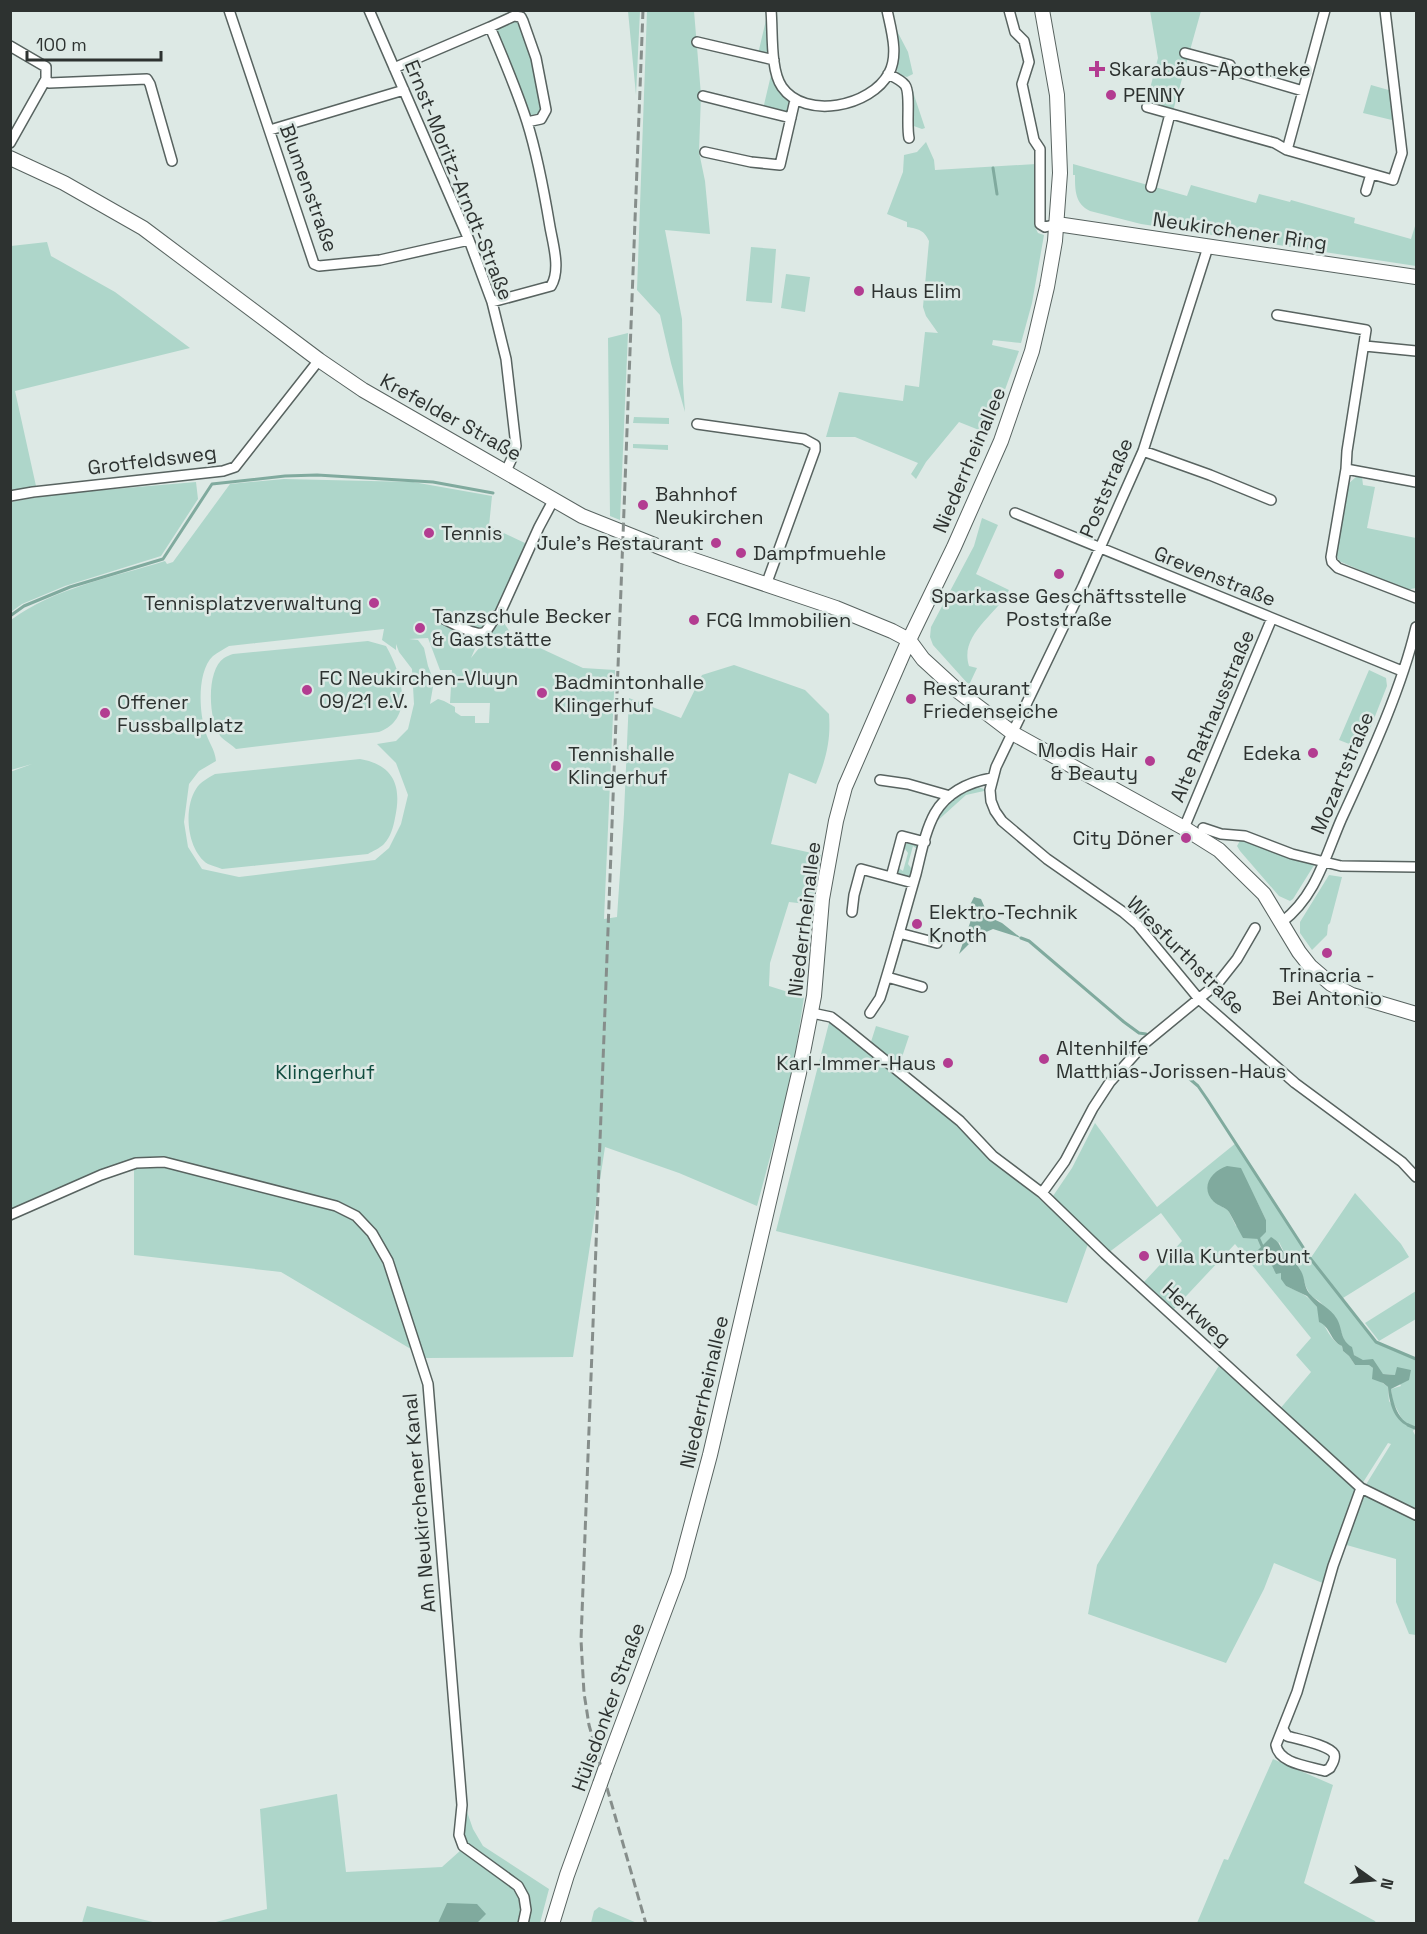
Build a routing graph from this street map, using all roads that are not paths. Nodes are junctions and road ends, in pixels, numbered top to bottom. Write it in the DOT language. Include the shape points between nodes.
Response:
graph roads {
  1 [pos="230,10"];
  2 [pos="369,10"];
  3 [pos="771,10"];
  4 [pos="887,10"];
  5 [pos="1009,10"];
  6 [pos="1042,10"];
  7 [pos="1325,10"];
  8 [pos="1385,10"];
  9 [pos="490,27"];
  10 [pos="697,42"];
  11 [pos="10,46"];
  12 [pos="1185,53"];
  13 [pos="774,60"];
  14 [pos="394,68"];
  15 [pos="888,74"];
  16 [pos="45,79"];
  17 [pos="404,90"];
  18 [pos="1303,91"];
  19 [pos="703,96"];
  20 [pos="795,100"];
  21 [pos="1147,107"];
  22 [pos="1170,114"];
  23 [pos="790,118"];
  24 [pos="527,122"];
  25 [pos="270,130"];
  26 [pos="909,138"];
  27 [pos="10,143"];
  28 [pos="1287,150"];
  29 [pos="705,152"];
  30 [pos="10,158"];
  31 [pos="172,161"];
  32 [pos="1371,174"];
  33 [pos="1150,187"];
  34 [pos="1366,191"];
  35 [pos="1057,224"];
  36 [pos="469,240"];
  37 [pos="1208,247"];
  38 [pos="1416,277"];
  39 [pos="492,302"];
  40 [pos="1277,315"];
  41 [pos="1365,346"];
  42 [pos="1416,351"];
  43 [pos="318,360"];
  44 [pos="697,424"];
  45 [pos="1143,451"];
  46 [pos="1346,469"];
  47 [pos="506,471"];
  48 [pos="1416,482"];
  49 [pos="10,496"];
  50 [pos="554,499"];
  51 [pos="1271,500"];
  52 [pos="1015,513"];
  53 [pos="1100,549"];
  54 [pos="766,585"];
  55 [pos="1416,598"];
  56 [pos="1272,618"];
  57 [pos="444,619"];
  58 [pos="1416,627"];
  59 [pos="909,640"];
  60 [pos="1402,671"];
  61 [pos="1014,734"];
  62 [pos="992,778"];
  63 [pos="880,780"];
  64 [pos="950,795"];
  65 [pos="1184,828"];
  66 [pos="1203,828"];
  67 [pos="925,842"];
  68 [pos="1325,863"];
  69 [pos="1416,867"];
  70 [pos="891,877"];
  71 [pos="913,883"];
  72 [pos="852,912"];
  73 [pos="1282,922"];
  74 [pos="1255,928"];
  75 [pos="899,933"];
  76 [pos="937,943"];
  77 [pos="887,976"];
  78 [pos="922,987"];
  79 [pos="1199,999"];
  80 [pos="812,1013"];
  81 [pos="870,1013"];
  82 [pos="1416,1014"];
  83 [pos="1416,1177"];
  84 [pos="1042,1192"];
  85 [pos="10,1215"];
  86 [pos="1361,1488"];
  87 [pos="698,1504"];
  88 [pos="1416,1515"];
  89 [pos="1283,1729"];
  90 [pos="524,1923"];
  91 [pos="552,1923"];
  1 -- 25 [label="street, Blumenstraße"];
  2 -- 14 [label="street, Ernst-Moritz-Arndt-Straße"];
  3 -- 13 [label="street"];
  4 -- 15 [label="street" via="894,54"];
  5 -- 35 [label="street" via="1029,62 1022,84 1034,140 1040,149 1040,224"];
  6 -- 35 [label="main road, Niederrheinallee" via="1057,95"];
  7 -- 18 [label="street"];
  8 -- 32 [label="street" via="1402,153 1393,180"];
  9 -- 14 [label="street"];
  9 -- 24 [label="street"];
  9 -- 24 [label="street" via="514,16 523,21 536,58 546,110 541,119"];
  10 -- 13 [label="street"];
  11 -- 16 [label="street" via="46,67"];
  12 -- 18 [label="street"];
  13 -- 20 [label="street" via="782,87"];
  14 -- 17 [label="street, Ernst-Moritz-Arndt-Straße"];
  15 -- 20 [label="street" via="864,97 849,103 823,106"];
  15 -- 26 [label="street" via="907,87"];
  16 -- 27 [label="street"];
  16 -- 31 [label="street" via="49,83 147,79"];
  17 -- 25 [label="street"];
  17 -- 36 [label="street, Ernst-Moritz-Arndt-Straße"];
  18 -- 28 [label="street"];
  19 -- 23 [label="street"];
  20 -- 23 [label="street"];
  21 -- 22 [label="street"];
  22 -- 28 [label="street" via="1275,143"];
  22 -- 33 [label="street"];
  23 -- 29 [label="street" via="780,165"];
  24 -- 39 [label="street" via="541,175 555,279 551,286"];
  25 -- 36 [label="street, Blumenstraße" via="315,264 380,260"];
  28 -- 32 [label="street"];
  30 -- 43 [label="main road, Krefelder Straße" via="144,228"];
  32 -- 34 [label="street"];
  35 -- 37 [label="main road, Neukirchener Ring"];
  35 -- 59 [label="main road, Niederrheinallee" via="1047,287 1017,397 970,512"];
  36 -- 39 [label="street, Ernst-Moritz-Arndt-Straße"];
  37 -- 38 [label="main road, Neukirchener Ring"];
  37 -- 45 [label="street, Poststraße"];
  39 -- 47 [label="street, Ernst-Moritz-Arndt-Straße" via="506,359 516,446"];
  40 -- 41 [label="street" via="1366,330"];
  41 -- 42 [label="street"];
  41 -- 46 [label="street"];
  43 -- 47 [label="main road, Krefelder Straße"];
  43 -- 49 [label="street, Grotfeldsweg" via="235,467"];
  44 -- 54 [label="street" via="804,439 815,445"];
  45 -- 51 [label="street"];
  45 -- 53 [label="street, Poststraße"];
  46 -- 48 [label="street"];
  46 -- 55 [label="street" via="1332,562 1338,568"];
  47 -- 50 [label="main road, Krefelder Straße"];
  50 -- 54 [label="main road, Krefelder Straße" via="582,516 663,549"];
  50 -- 57 [label="street" via="500,613 484,632 474,633"];
  52 -- 53 [label="street, Grevenstraße"];
  53 -- 56 [label="street, Grevenstraße"];
  53 -- 61 [label="street, Poststraße"];
  54 -- 59 [label="main road, Krefelder Straße" via="836,608"];
  56 -- 60 [label="street, Grevenstraße"];
  56 -- 65 [label="street, Alte Rathausstraße"];
  58 -- 60 [label="street, Mozartstraße"];
  59 -- 61 [label="main road" via="944,679"];
  59 -- 80 [label="main road, Niederrheinallee" via="845,787 822,899"];
  60 -- 68 [label="street, Mozartstraße"];
  61 -- 62 [label="street, Wiesfurthstraße"];
  61 -- 65 [label="main road"];
  62 -- 64 [label="street" via="972,782"];
  62 -- 79 [label="street, Wiesfurthstraße" via="991,801 1002,821 1137,924"];
  63 -- 64 [label="street"];
  64 -- 67 [label="street" via="936,812"];
  65 -- 73 [label="main road" via="1219,850 1241,870 1268,898"];
  66 -- 68 [label="street" via="1245,836"];
  67 -- 70 [label="street" via="902,836"];
  67 -- 71 [label="street"];
  68 -- 69 [label="street"];
  68 -- 73 [label="street, Mozartstraße" via="1297,910"];
  70 -- 71 [label="street"];
  70 -- 72 [label="street" via="861,869"];
  71 -- 75 [label="street"];
  73 -- 82 [label="main road" via="1310,966 1331,984 1352,995"];
  74 -- 79 [label="street" via="1238,959"];
  75 -- 76 [label="street"];
  75 -- 77 [label="street"];
  77 -- 78 [label="street"];
  77 -- 81 [label="street"];
  79 -- 83 [label="street, Wiesfurthstraße" via="1296,1083 1402,1162"];
  79 -- 84 [label="street" via="1145,1043 1110,1082 1065,1161"];
  80 -- 84 [label="street, Herkweg" via="831,1017 844,1026 960,1121 993,1156"];
  80 -- 87 [label="main road, Niederrheinallee"];
  84 -- 86 [label="street, Herkweg"];
  85 -- 90 [label="street, Am Neukirchener Kanal" via="101,1175 136,1163 164,1162 336,1206 356,1216 372,1233 388,1261 428,1384 462,1805 459,1840 518,1886 524,1897"];
  86 -- 88 [label="street, Herkweg"];
  86 -- 89 [label="street"];
  87 -- 91 [label="main road, Hülsdonker Straße, bridge" via="678,1575"];
  89 -- 89 [label="street" via="1276,1745 1285,1759 1325,1771 1330,1768 1334,1753 1287,1736"];
}
